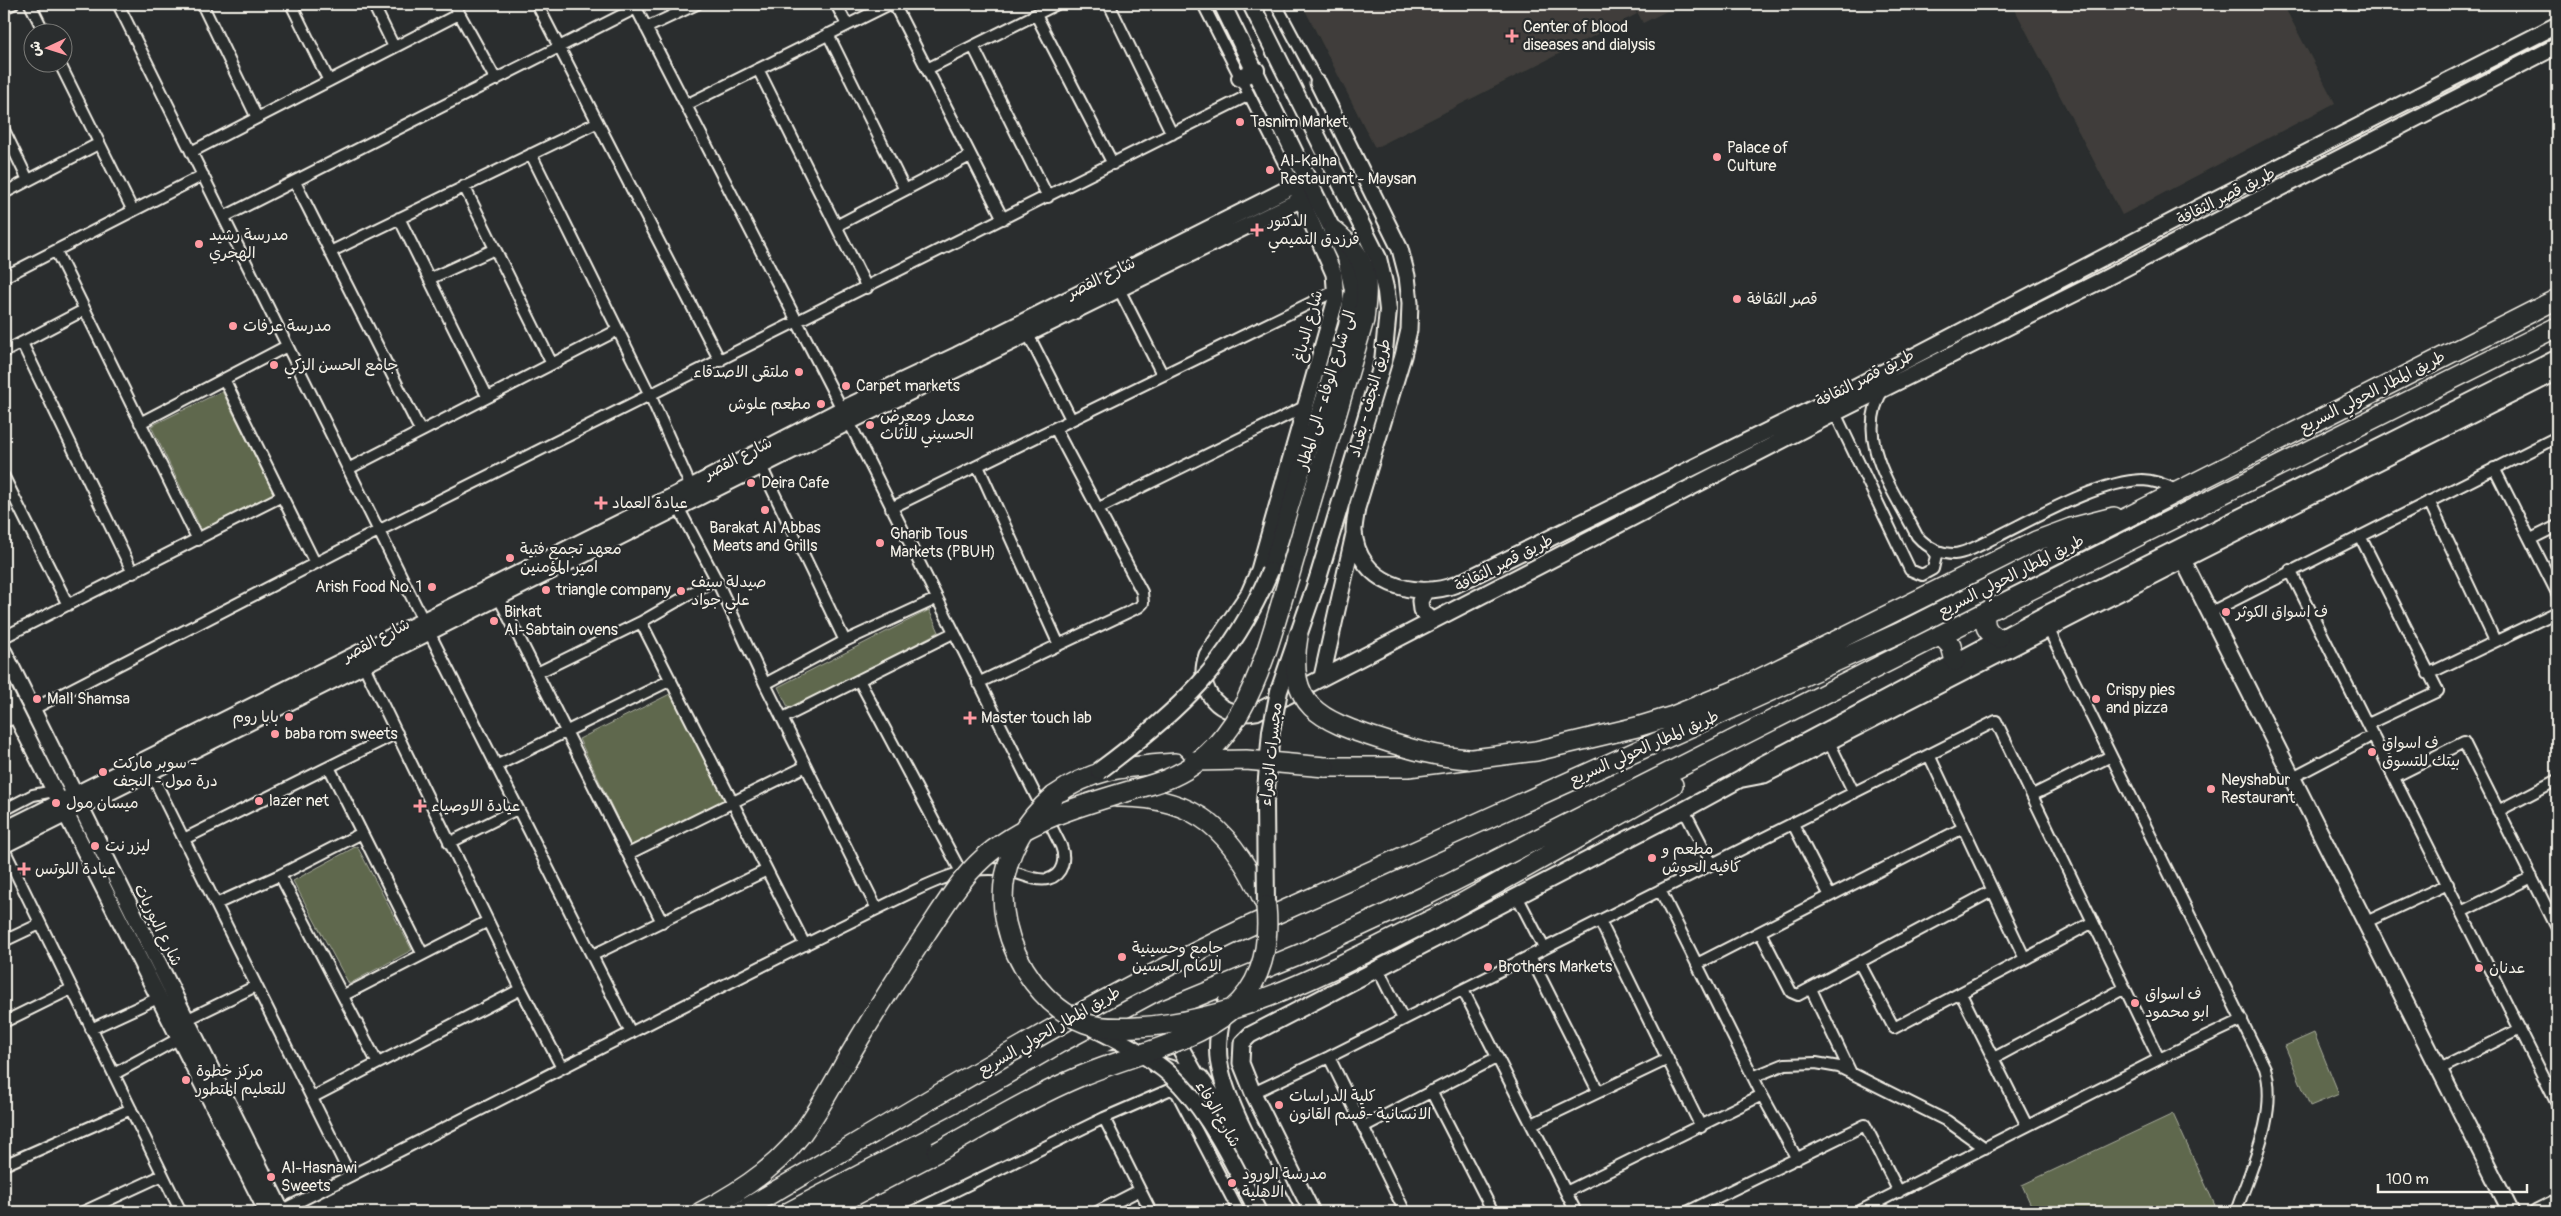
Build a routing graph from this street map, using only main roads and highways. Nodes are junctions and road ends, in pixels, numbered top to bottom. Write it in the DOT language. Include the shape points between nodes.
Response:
graph roads {
  1 [pos="1222,4"];
  2 [pos="1251,4"];
  3 [pos="1256,70"];
  4 [pos="1240,78"];
  5 [pos="1333,230"];
  6 [pos="2557,299"];
  7 [pos="2557,327"];
  8 [pos="2381,387"];
  9 [pos="2341,408"];
  10 [pos="2394,409"];
  11 [pos="2351,431"];
  12 [pos="2132,515"];
  13 [pos="1318,578"];
  14 [pos="1986,612"];
  15 [pos="1940,635"];
  16 [pos="1298,636"];
  17 [pos="1998,638"];
  18 [pos="1956,661"];
  19 [pos="1816,698"];
  20 [pos="1469,759"];
  21 [pos="1099,771"];
  22 [pos="1105,797"];
  23 [pos="1266,906"];
  24 [pos="1236,980"];
  25 [pos="1235,1009"];
  26 [pos="1086,1023"];
  27 [pos="1219,1059"];
  28 [pos="1071,1060"];
  29 [pos="1195,1074"];
  30 [pos="701,1212"];
  31 [pos="740,1212"];
  32 [pos="789,1212"];
  33 [pos="823,1212"];
  34 [pos="1258,1212"];
  35 [pos="1270,1212"];
  36 [pos="1286,1212"];
  37 [pos="1299,1212"];
  1 -- 3 [label="main road, الى شارع الوفاء - الى المطار"];
  2 -- 13 [label="main road, طريق النجف - بغداد" via="1371,242 1386,292 1388,328 1383,362"];
  3 -- 4 [label="main road"];
  3 -- 5 [label="main road, الى شارع الوفاء - الى المطار"];
  5 -- 21 [label="main road, الى شارع الوفاء - الى المطار, bridge" via="1350,269 1352,308 1270,571 1233,643 1200,686 1162,723"];
  5 -- 22 [label="highway, bridge" via="1353,246 1361,259 1366,289 1364,320 1251,695 1223,736 1185,771"];
  6 -- 8 [label="highway, طريق المطار الحولي السريع"];
  7 -- 10 [label="highway, طريق المطار الحولي السريع"];
  8 -- 9 [label="highway, طريق المطار الحولي السريع"];
  8 -- 10 [label="highway" via="2380,400 2384,406"];
  9 -- 11 [label="highway" via="2351,410 2355,415 2356,422"];
  9 -- 12 [label="highway, طريق المطار الحولي السريع"];
  10 -- 11 [label="highway, طريق المطار الحولي السريع"];
  11 -- 14 [label="highway, طريق المطار الحولي السريع"];
  12 -- 20 [label="highway" via="2088,522 2036,541 1750,684 1673,716 1536,750"];
  12 -- 31 [label="highway, طريق المطار الحولي السريع" via="1899,633 1245,928 1157,971 1029,1042"];
  13 -- 16 [label="main road, مجسرات الزهراء, bridge"];
  14 -- 15 [label="highway, طريق المطار الحولي السريع"];
  14 -- 17 [label="highway" via="1987,630"];
  15 -- 18 [label="highway" via="1951,646"];
  15 -- 19 [label="highway, طريق المطار الحولي السريع"];
  16 -- 20 [label="highway, bridge" via="1294,660 1296,673 1305,698 1320,715 1336,725 1408,749 1441,757"];
  16 -- 23 [label="main road, مجسرات الزهراء, bridge" via="1279,691 1271,731 1265,802"];
  19 -- 24 [label="highway, طريق المطار الحولي السريع" via="1425,896"];
  19 -- 26 [label="highway, bridge" via="1783,723 1444,914 1276,994 1176,1024 1123,1028"];
  20 -- 21 [label="highway, bridge" via="1435,765 1380,768 1208,760"];
  21 -- 26 [label="highway, bridge" via="1068,786 1031,817 1015,845 1004,884 1005,917 1021,964 1052,1002"];
  22 -- 23 [label="highway, bridge" via="1161,801 1200,815 1222,834 1240,857"];
  22 -- 30 [label="highway, bridge" via="1029,826 967,873 884,996 812,1120 777,1161 735,1194"];
  23 -- 25 [label="highway, bridge" via="1268,939 1262,964 1256,979"];
  24 -- 27 [label="main road, شارع الوفاء" via="1225,1007"];
  24 -- 28 [label="highway, طريق المطار الحولي السريع" via="1164,1010"];
  25 -- 33 [label="highway, bridge" via="1195,1035 1047,1092"];
  25 -- 37 [label="main road" via="1226,1042 1229,1071"];
  26 -- 34 [label="main road, bridge" via="1152,1060 1181,1085 1218,1138"];
  27 -- 29 [label="main road" via="1216,1035 1212,1029 1200,1022 1186,1025 1178,1036 1178,1044"];
  27 -- 36 [label="main road, شارع الوفاء" via="1233,1107"];
  28 -- 29 [label="main road, شارع الوفاء" via="1124,1059"];
  28 -- 32 [label="highway, طريق المطار الحولي السريع" via="999,1102"];
  29 -- 35 [label="main road, شارع الوفاء" via="1213,1097"];
}
